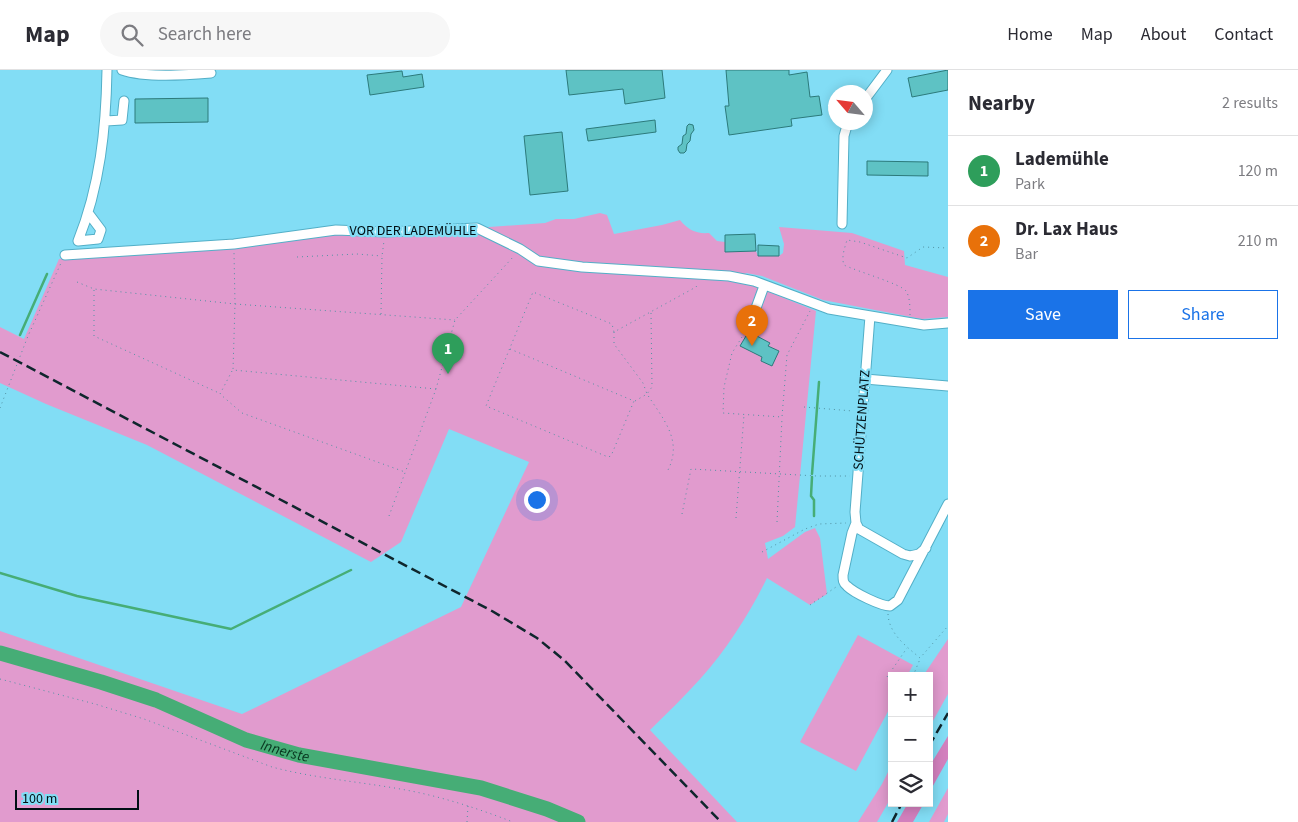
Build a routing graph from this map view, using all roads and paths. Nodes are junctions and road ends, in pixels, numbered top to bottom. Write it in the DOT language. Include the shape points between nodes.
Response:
graph roads {
  1 [pos="107,70"];
  2 [pos="122,70"];
  3 [pos="886,70"];
  4 [pos="211,73"];
  5 [pos="873,88"];
  6 [pos="124,101"];
  7 [pos="106,121"];
  8 [pos="845,130"];
  9 [pos="89,214"];
  10 [pos="842,224"];
  11 [pos="386,232"];
  12 [pos="78,241"];
  13 [pos="234,244"];
  14 [pos="948,248"];
  15 [pos="520,249"];
  16 [pos="70,254"];
  17 [pos="382,256"];
  18 [pos="297,257"];
  19 [pos="705,275"];
  20 [pos="77,282"];
  21 [pos="764,286"];
  22 [pos="94,289"];
  23 [pos="813,303"];
  24 [pos="235,304"];
  25 [pos="651,312"];
  26 [pos="381,315"];
  27 [pos="870,316"];
  28 [pos="455,320"];
  29 [pos="910,323"];
  30 [pos="948,323"];
  31 [pos="748,330"];
  32 [pos="614,332"];
  33 [pos="510,349"];
  34 [pos="233,370"];
  35 [pos="865,379"];
  36 [pos="948,386"];
  37 [pos="436,389"];
  38 [pos="220,394"];
  39 [pos="647,394"];
  40 [pos="634,401"];
  41 [pos="804,407"];
  42 [pos="0,408"];
  43 [pos="862,412"];
  44 [pos="744,415"];
  45 [pos="782,417"];
  46 [pos="668,470"];
  47 [pos="405,472"];
  48 [pos="740,472"];
  49 [pos="780,474"];
  50 [pos="858,475"];
  51 [pos="948,504"];
  52 [pos="682,514"];
  53 [pos="389,516"];
  54 [pos="736,518"];
  55 [pos="777,522"];
  56 [pos="856,522"];
  57 [pos="926,548"];
  58 [pos="762,552"];
  59 [pos="827,594"];
  60 [pos="810,605"];
  61 [pos="887,606"];
  62 [pos="948,626"];
  63 [pos="907,647"];
  64 [pos="920,658"];
  65 [pos="915,672"];
  66 [pos="887,677"];
  67 [pos="0,679"];
  68 [pos="468,805"];
  69 [pos="467,822"];
  70 [pos="512,822"];
  1 -- 7 [label="street"];
  2 -- 4 [label="street" via="132,74"];
  3 -- 5 [label="street"];
  6 -- 7 [label="street" via="122,120"];
  7 -- 9 [label="street"];
  8 -- 10 [label="street"];
  9 -- 12 [label="street"];
  9 -- 12 [label="street" via="102,230 98,239"];
  11 -- 13 [label="street, VOR DER LADEMÜHLE" via="336,230"];
  11 -- 15 [label="street, VOR DER LADEMÜHLE" via="477,228"];
  11 -- 17 [label="path"];
  12 -- 16 [label="street"];
  13 -- 16 [label="street, VOR DER LADEMÜHLE"];
  13 -- 24 [label="path"];
  14 -- 29 [label="path" via="923,247 907,258 847,240 844,265 906,290 910,302"];
  15 -- 19 [label="street, VOR DER LADEMÜHLE" via="538,260 582,267"];
  15 -- 28 [label="path"];
  16 -- 42 [label="path" via="28,336"];
  17 -- 18 [label="path"];
  17 -- 26 [label="path"];
  19 -- 21 [label="street, VOR DER LADEMÜHLE" via="729,276"];
  19 -- 25 [label="path" via="696,287"];
  20 -- 22 [label="path"];
  21 -- 23 [label="street, VOR DER LADEMÜHLE"];
  21 -- 31 [label="street"];
  22 -- 24 [label="path"];
  22 -- 38 [label="path" via="94,336"];
  23 -- 27 [label="street, VOR DER LADEMÜHLE"];
  23 -- 45 [label="path" via="787,355"];
  24 -- 26 [label="path"];
  24 -- 34 [label="path"];
  25 -- 32 [label="path"];
  25 -- 39 [label="path" via="652,387"];
  26 -- 28 [label="path"];
  27 -- 29 [label="street, VOR DER LADEMÜHLE"];
  27 -- 35 [label="street, SCHÜTZENPLATZ"];
  28 -- 37 [label="path"];
  29 -- 30 [label="street, VOR DER LADEMÜHLE"];
  31 -- 44 [label="path" via="732,353 724,387 723,413"];
  32 -- 33 [label="path" via="612,324 533,292"];
  32 -- 39 [label="path" via="614,344 644,384"];
  33 -- 40 [label="path"];
  33 -- 40 [label="path" via="486,406 600,454 611,456"];
  34 -- 37 [label="path"];
  34 -- 38 [label="path"];
  35 -- 36 [label="street"];
  35 -- 43 [label="street, SCHÜTZENPLATZ"];
  37 -- 47 [label="path"];
  38 -- 47 [label="path" via="242,413"];
  39 -- 40 [label="path"];
  39 -- 46 [label="path" via="669,428 674,443 673,460"];
  41 -- 43 [label="path"];
  43 -- 50 [label="street, SCHÜTZENPLATZ"];
  44 -- 45 [label="path"];
  44 -- 48 [label="path"];
  45 -- 49 [label="path"];
  47 -- 53 [label="path"];
  48 -- 49 [label="path"];
  48 -- 52 [label="path" via="691,469"];
  48 -- 54 [label="path"];
  49 -- 50 [label="path"];
  49 -- 55 [label="path"];
  50 -- 56 [label="street, SCHÜTZENPLATZ"];
  51 -- 57 [label="street"];
  56 -- 57 [label="street" via="862,531 907,555 919,554"];
  56 -- 58 [label="path" via="805,528"];
  56 -- 61 [label="street, SCHÜTZENPLATZ" via="844,582"];
  57 -- 61 [label="street" via="898,600"];
  59 -- 60 [label="path"];
  61 -- 63 [label="path" via="890,626"];
  62 -- 64 [label="path"];
  63 -- 64 [label="path"];
  63 -- 66 [label="path"];
  64 -- 65 [label="path"];
  67 -- 68 [label="path" via="144,719 294,773 410,791"];
  68 -- 69 [label="path"];
  68 -- 70 [label="path"];
}
